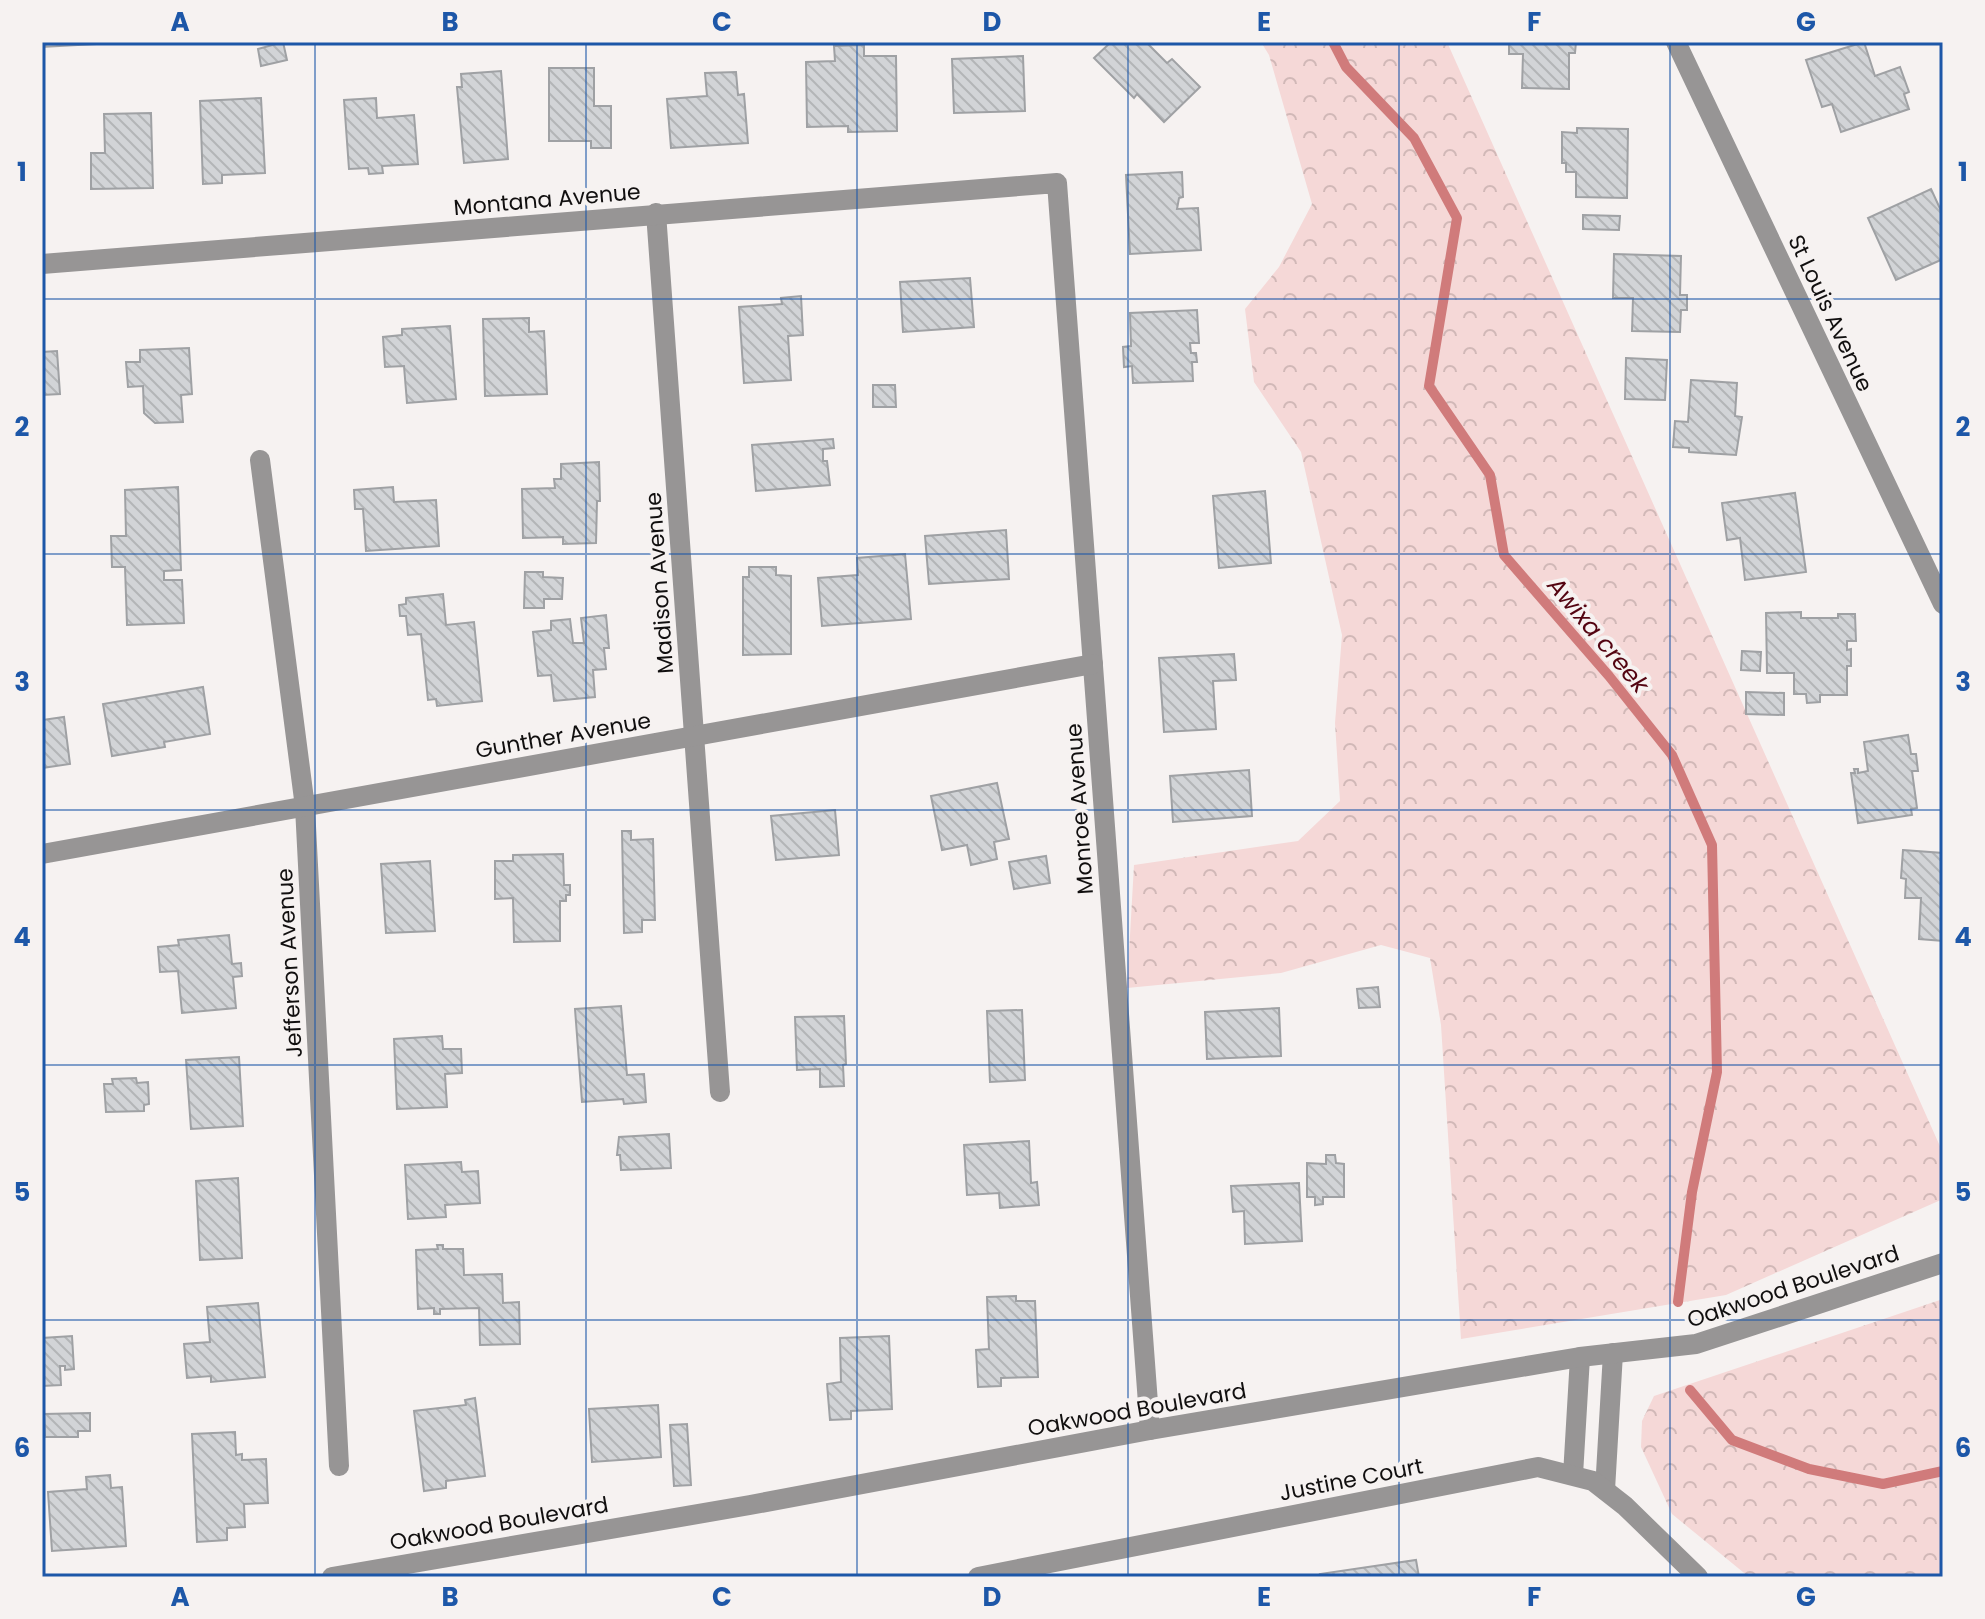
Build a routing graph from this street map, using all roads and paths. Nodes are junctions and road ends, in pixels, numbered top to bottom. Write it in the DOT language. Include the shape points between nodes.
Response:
graph roads {
  1 [pos="1676,42"];
  2 [pos="1057,183"];
  3 [pos="656,213"];
  4 [pos="42,264"];
  5 [pos="260,460"];
  6 [pos="1943,604"];
  7 [pos="1093,664"];
  8 [pos="695,735"];
  9 [pos="305,807"];
  10 [pos="42,854"];
  11 [pos="720,1092"];
  12 [pos="1943,1263"];
  13 [pos="1613,1353"];
  14 [pos="1580,1357"];
  15 [pos="1150,1430"];
  16 [pos="339,1466"];
  17 [pos="1573,1475"];
  18 [pos="1605,1490"];
  19 [pos="332,1577"];
  20 [pos="978,1577"];
  21 [pos="1698,1577"];
  1 -- 6 [label="street, St Louis Avenue"];
  2 -- 3 [label="street, Montana Avenue"];
  2 -- 7 [label="street, Monroe Avenue"];
  3 -- 4 [label="street, Montana Avenue"];
  3 -- 8 [label="street, Madison Avenue"];
  5 -- 9 [label="street, Jefferson Avenue"];
  7 -- 8 [label="street, Gunther Avenue"];
  7 -- 15 [label="street, Monroe Avenue"];
  8 -- 9 [label="street, Gunther Avenue"];
  8 -- 11 [label="street, Madison Avenue"];
  9 -- 10 [label="street, Gunther Avenue"];
  9 -- 16 [label="street, Jefferson Avenue"];
  12 -- 13 [label="street, Oakwood Boulevard" via="1696,1344"];
  13 -- 14 [label="street, Oakwood Boulevard"];
  13 -- 18 [label="street"];
  14 -- 15 [label="street, Oakwood Boulevard"];
  14 -- 17 [label="street"];
  15 -- 19 [label="street, Oakwood Boulevard"];
  17 -- 18 [label="street, Justine Court"];
  17 -- 20 [label="street, Justine Court" via="1538,1467"];
  18 -- 21 [label="street, Justine Court"];
}
